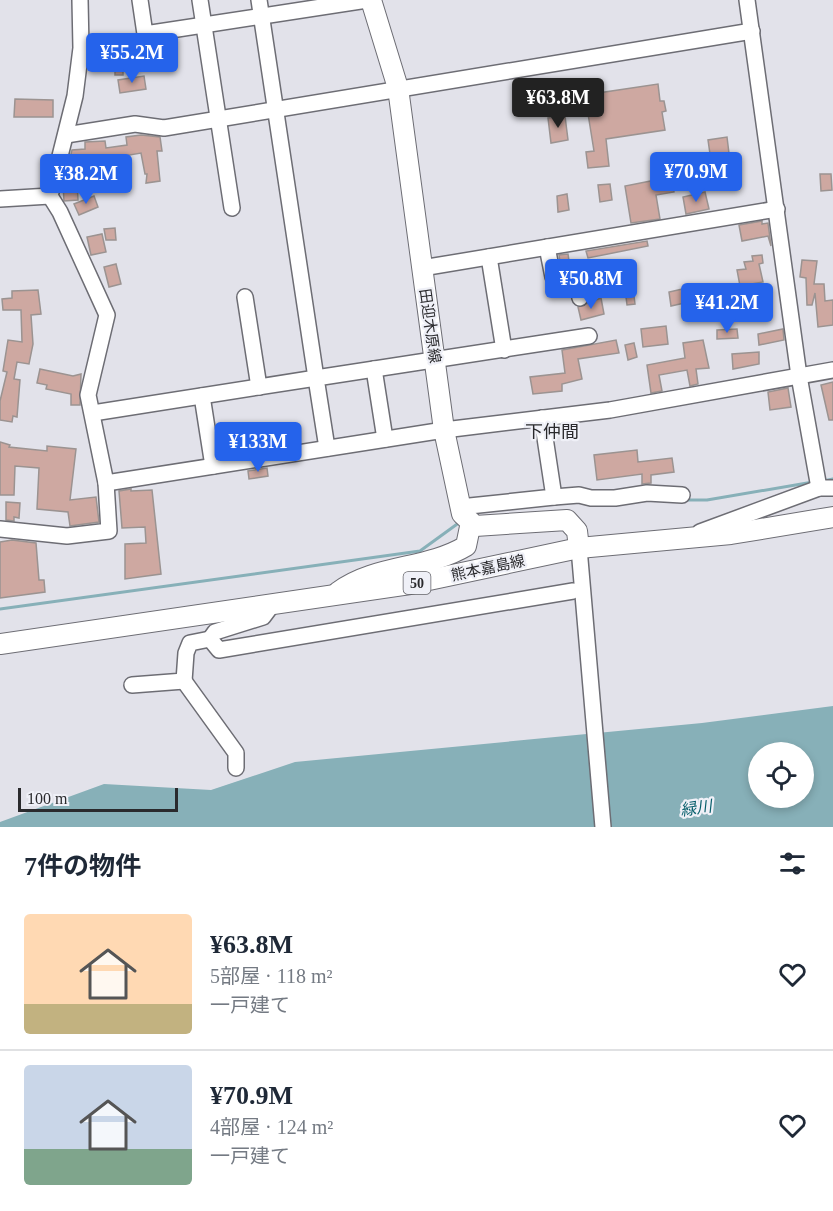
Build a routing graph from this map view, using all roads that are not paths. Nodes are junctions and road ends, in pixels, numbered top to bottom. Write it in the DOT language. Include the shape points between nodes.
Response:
graph roads {
  1 [pos="80,0"];
  2 [pos="140,0"];
  3 [pos="201,0"];
  4 [pos="259,0"];
  5 [pos="369,0"];
  6 [pos="747,0"];
  7 [pos="262,16"];
  8 [pos="204,25"];
  9 [pos="752,31"];
  10 [pos="398,88"];
  11 [pos="276,109"];
  12 [pos="218,119"];
  13 [pos="66,135"];
  14 [pos="50,196"];
  15 [pos="0,199"];
  16 [pos="232,208"];
  17 [pos="777,209"];
  18 [pos="547,247"];
  19 [pos="489,257"];
  20 [pos="422,268"];
  21 [pos="245,297"];
  22 [pos="580,298"];
  23 [pos="589,336"];
  24 [pos="504,350"];
  25 [pos="434,360"];
  26 [pos="374,369"];
  27 [pos="833,370"];
  28 [pos="799,376"];
  29 [pos="316,378"];
  30 [pos="259,387"];
  31 [pos="202,396"];
  32 [pos="93,413"];
  33 [pos="542,418"];
  34 [pos="444,430"];
  35 [pos="385,439"];
  36 [pos="327,448"];
  37 [pos="213,466"];
  38 [pos="106,483"];
  39 [pos="826,488"];
  40 [pos="682,495"];
  41 [pos="554,497"];
  42 [pos="464,514"];
  43 [pos="833,517"];
  44 [pos="0,529"];
  45 [pos="689,536"];
  46 [pos="580,555"];
  47 [pos="573,591"];
  48 [pos="333,596"];
  49 [pos="272,604"];
  50 [pos="0,635"];
  51 [pos="34,639"];
  52 [pos="210,639"];
  53 [pos="0,644"];
  54 [pos="184,681"];
  55 [pos="132,685"];
  56 [pos="236,768"];
  57 [pos="603,827"];
  1 -- 13 [label="street" via="81,48"];
  2 -- 8 [label="street" via="146,34"];
  3 -- 8 [label="street"];
  4 -- 7 [label="street"];
  5 -- 7 [label="street"];
  5 -- 10 [label="main road, 田迎木原線"];
  6 -- 9 [label="street"];
  7 -- 8 [label="street"];
  7 -- 11 [label="street"];
  8 -- 12 [label="street"];
  9 -- 10 [label="street"];
  9 -- 17 [label="street"];
  10 -- 11 [label="street"];
  10 -- 20 [label="main road, 田迎木原線"];
  11 -- 12 [label="street"];
  11 -- 29 [label="street"];
  12 -- 13 [label="street" via="164,128 135,124"];
  12 -- 16 [label="street"];
  13 -- 14 [label="street"];
  14 -- 15 [label="street"];
  14 -- 32 [label="street" via="107,315 88,395"];
  17 -- 18 [label="street"];
  17 -- 28 [label="street"];
  18 -- 19 [label="street"];
  18 -- 22 [label="street" via="553,277 575,274"];
  19 -- 20 [label="street"];
  19 -- 24 [label="street"];
  20 -- 25 [label="main road, 田迎木原線"];
  21 -- 30 [label="street"];
  23 -- 24 [label="street"];
  24 -- 25 [label="street"];
  25 -- 26 [label="street"];
  25 -- 34 [label="main road, 田迎木原線"];
  26 -- 29 [label="street"];
  26 -- 35 [label="street"];
  27 -- 28 [label="street"];
  28 -- 33 [label="street" via="610,410"];
  28 -- 39 [label="street"];
  29 -- 30 [label="street"];
  29 -- 36 [label="street"];
  30 -- 31 [label="street"];
  31 -- 32 [label="street"];
  31 -- 37 [label="street"];
  32 -- 38 [label="street"];
  33 -- 34 [label="street"];
  33 -- 41 [label="street"];
  34 -- 35 [label="street"];
  34 -- 42 [label="main road, 田迎木原線"];
  35 -- 36 [label="street"];
  36 -- 37 [label="street"];
  37 -- 38 [label="street"];
  38 -- 44 [label="street" via="109,531 67,536"];
  39 -- 45 [label="street"];
  40 -- 41 [label="street"];
  41 -- 42 [label="street"];
  42 -- 46 [label="main road" via="475,526 567,520 577,531"];
  42 -- 48 [label="main road" via="466,546 448,556 354,580"];
  43 -- 45 [label="main road, 熊本嘉島線 / 50" via="731,534"];
  45 -- 46 [label="main road, 熊本嘉島線 / 50"];
  46 -- 48 [label="main road, 熊本嘉島線 / 50"];
  46 -- 57 [label="street"];
  47 -- 52 [label="street" via="219,650"];
  48 -- 49 [label="main road, 熊本嘉島線 / 50"];
  49 -- 51 [label="main road, 熊本嘉島線 / 50"];
  49 -- 52 [label="street" via="263,617 215,632"];
  50 -- 51 [label="street"];
  51 -- 53 [label="main road, 熊本嘉島線 / 50"];
  52 -- 54 [label="street" via="190,643"];
  54 -- 55 [label="street"];
  54 -- 56 [label="street" via="236,753"];
}
